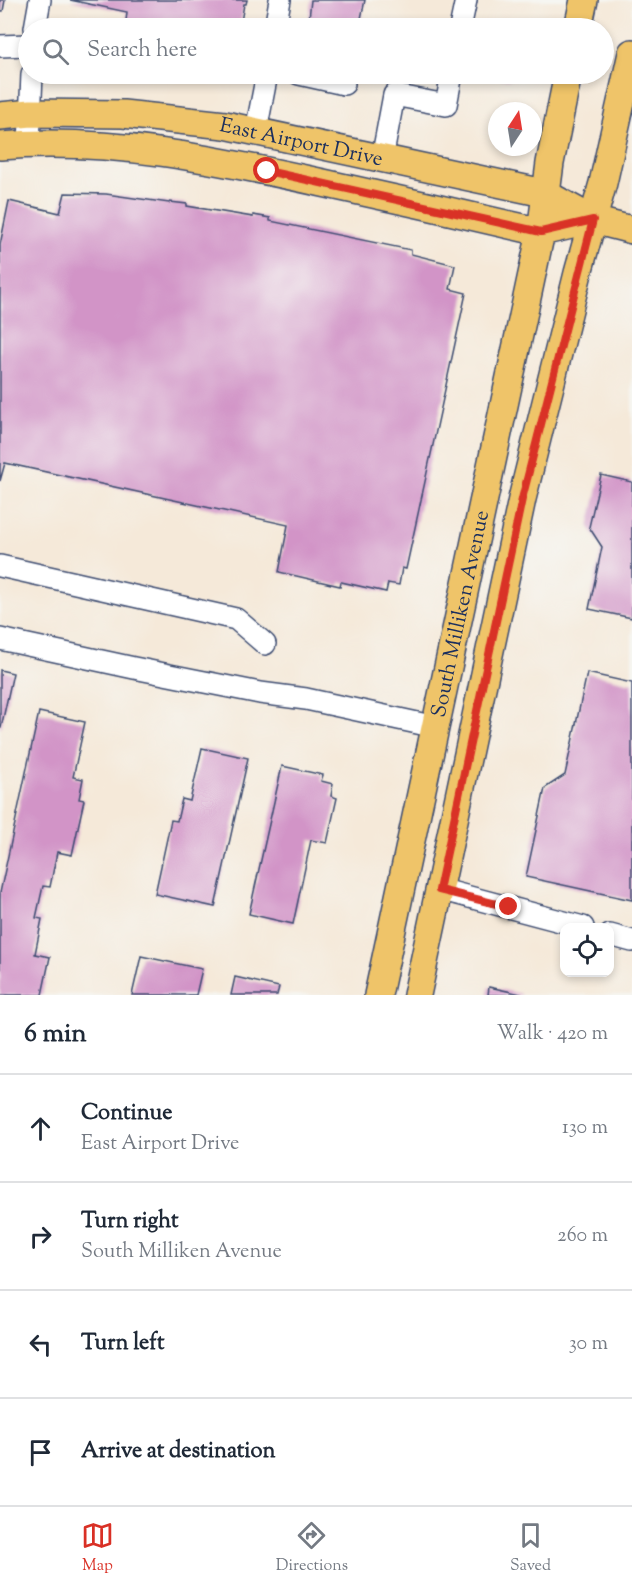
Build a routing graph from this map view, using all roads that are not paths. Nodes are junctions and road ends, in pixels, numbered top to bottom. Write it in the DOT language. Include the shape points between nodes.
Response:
graph roads {
  1 [pos="40,0"];
  2 [pos="280,0"];
  3 [pos="466,0"];
  4 [pos="584,0"];
  5 [pos="37,18"];
  6 [pos="277,18"];
  7 [pos="462,18"];
  8 [pos="580,18"];
  9 [pos="18,45"];
  10 [pos="0,46"];
  11 [pos="632,53"];
  12 [pos="32,84"];
  13 [pos="265,84"];
  14 [pos="450,84"];
  15 [pos="566,84"];
  16 [pos="31,113"];
  17 [pos="0,116"];
  18 [pos="256,131"];
  19 [pos="29,144"];
  20 [pos="0,146"];
  21 [pos="382,159"];
  22 [pos="544,193"];
  23 [pos="593,220"];
  24 [pos="632,230"];
  25 [pos="541,232"];
  26 [pos="0,566"];
  27 [pos="0,639"];
  28 [pos="265,644"];
  29 [pos="436,727"];
  30 [pos="439,890"];
  31 [pos="567,923"];
  32 [pos="614,936"];
  33 [pos="632,941"];
  34 [pos="378,995"];
  35 [pos="417,995"];
  1 -- 5 [label="street"];
  2 -- 6 [label="street"];
  3 -- 7 [label="street"];
  4 -- 8 [label="main road"];
  9 -- 10 [label="street"];
  11 -- 23 [label="main road, South Milliken Avenue"];
  12 -- 16 [label="street"];
  13 -- 18 [label="street"];
  14 -- 21 [label="street" via="446,105 394,95"];
  15 -- 22 [label="main road, South Milliken Avenue"];
  16 -- 17 [label="main road, East Airport Drive"];
  16 -- 18 [label="main road, East Airport Drive" via="123,114"];
  16 -- 19 [label="street"];
  18 -- 21 [label="main road, East Airport Drive"];
  19 -- 20 [label="main road, East Airport Drive"];
  19 -- 25 [label="main road, East Airport Drive" via="127,148 222,161"];
  21 -- 22 [label="main road, East Airport Drive"];
  22 -- 23 [label="main road, East Airport Drive"];
  22 -- 25 [label="main road, South Milliken Avenue"];
  23 -- 24 [label="main road, East Airport Drive"];
  23 -- 25 [label="main road, East Airport Drive"];
  23 -- 30 [label="main road, South Milliken Avenue" via="522,499"];
  25 -- 29 [label="main road, South Milliken Avenue"];
  26 -- 28 [label="street" via="236,619"];
  27 -- 29 [label="street"];
  29 -- 34 [label="main road, South Milliken Avenue"];
  30 -- 31 [label="street"];
  30 -- 35 [label="main road, South Milliken Avenue"];
  32 -- 33 [label="street"];
}
